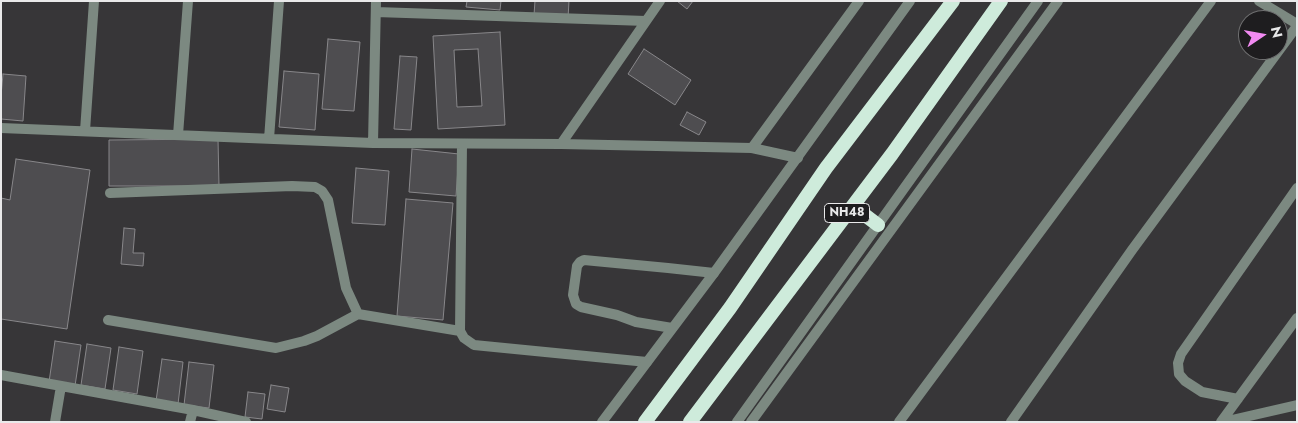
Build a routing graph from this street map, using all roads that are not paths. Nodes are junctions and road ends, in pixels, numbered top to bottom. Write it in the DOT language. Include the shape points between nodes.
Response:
graph roads {
  1 [pos="94,1"];
  2 [pos="188,1"];
  3 [pos="280,1"];
  4 [pos="376,1"];
  5 [pos="660,1"];
  6 [pos="859,1"];
  7 [pos="910,1"];
  8 [pos="954,1"];
  9 [pos="1001,1"];
  10 [pos="1038,1"];
  11 [pos="1058,1"];
  12 [pos="1211,1"];
  13 [pos="1259,1"];
  14 [pos="376,12"];
  15 [pos="646,21"];
  16 [pos="1297,26"];
  17 [pos="1,128"];
  18 [pos="85,131"];
  19 [pos="178,135"];
  20 [pos="268,139"];
  21 [pos="373,143"];
  22 [pos="462,144"];
  23 [pos="561,144"];
  24 [pos="752,148"];
  25 [pos="798,158"];
  26 [pos="1297,188"];
  27 [pos="110,193"];
  28 [pos="853,206"];
  29 [pos="878,224"];
  30 [pos="714,274"];
  31 [pos="358,314"];
  32 [pos="1297,318"];
  33 [pos="108,320"];
  34 [pos="672,328"];
  35 [pos="460,331"];
  36 [pos="647,362"];
  37 [pos="1,375"];
  38 [pos="61,386"];
  39 [pos="1238,399"];
  40 [pos="1297,405"];
  41 [pos="193,410"];
  42 [pos="55,422"];
  43 [pos="190,422"];
  44 [pos="246,422"];
  45 [pos="602,422"];
  46 [pos="645,422"];
  47 [pos="690,422"];
  48 [pos="736,422"];
  49 [pos="751,422"];
  50 [pos="899,422"];
  51 [pos="1011,422"];
  52 [pos="1222,422"];
  1 -- 18 [label="street"];
  2 -- 19 [label="street"];
  3 -- 20 [label="street"];
  4 -- 14 [label="street"];
  5 -- 15 [label="street"];
  6 -- 24 [label="street"];
  7 -- 25 [label="street"];
  8 -- 46 [label="highway, NH48" via="826,168 730,308"];
  9 -- 28 [label="highway, NH48"];
  10 -- 29 [label="street"];
  11 -- 49 [label="street"];
  12 -- 50 [label="street"];
  13 -- 16 [label="street"];
  14 -- 15 [label="street"];
  14 -- 21 [label="street"];
  15 -- 23 [label="street"];
  16 -- 51 [label="street" via="1132,250"];
  17 -- 18 [label="street"];
  18 -- 19 [label="street"];
  19 -- 20 [label="street"];
  20 -- 21 [label="street"];
  21 -- 22 [label="street"];
  22 -- 23 [label="street"];
  22 -- 35 [label="street"];
  23 -- 24 [label="street"];
  24 -- 25 [label="street"];
  25 -- 30 [label="street"];
  26 -- 39 [label="street" via="1181,354 1178,363 1179,374 1202,392"];
  27 -- 31 [label="street" via="315,187 328,200 346,288"];
  28 -- 29 [label="highway"];
  28 -- 47 [label="highway, NH48"];
  29 -- 48 [label="street"];
  30 -- 34 [label="street"];
  30 -- 34 [label="street" via="584,260 576,266 573,295 576,304 636,322"];
  31 -- 33 [label="street" via="317,336 276,348"];
  31 -- 35 [label="street"];
  32 -- 39 [label="street"];
  34 -- 36 [label="street"];
  35 -- 36 [label="street" via="474,345"];
  36 -- 45 [label="street"];
  37 -- 38 [label="street"];
  38 -- 41 [label="street"];
  38 -- 42 [label="street"];
  39 -- 52 [label="street"];
  40 -- 52 [label="street"];
  41 -- 43 [label="street"];
  41 -- 44 [label="street"];
}
